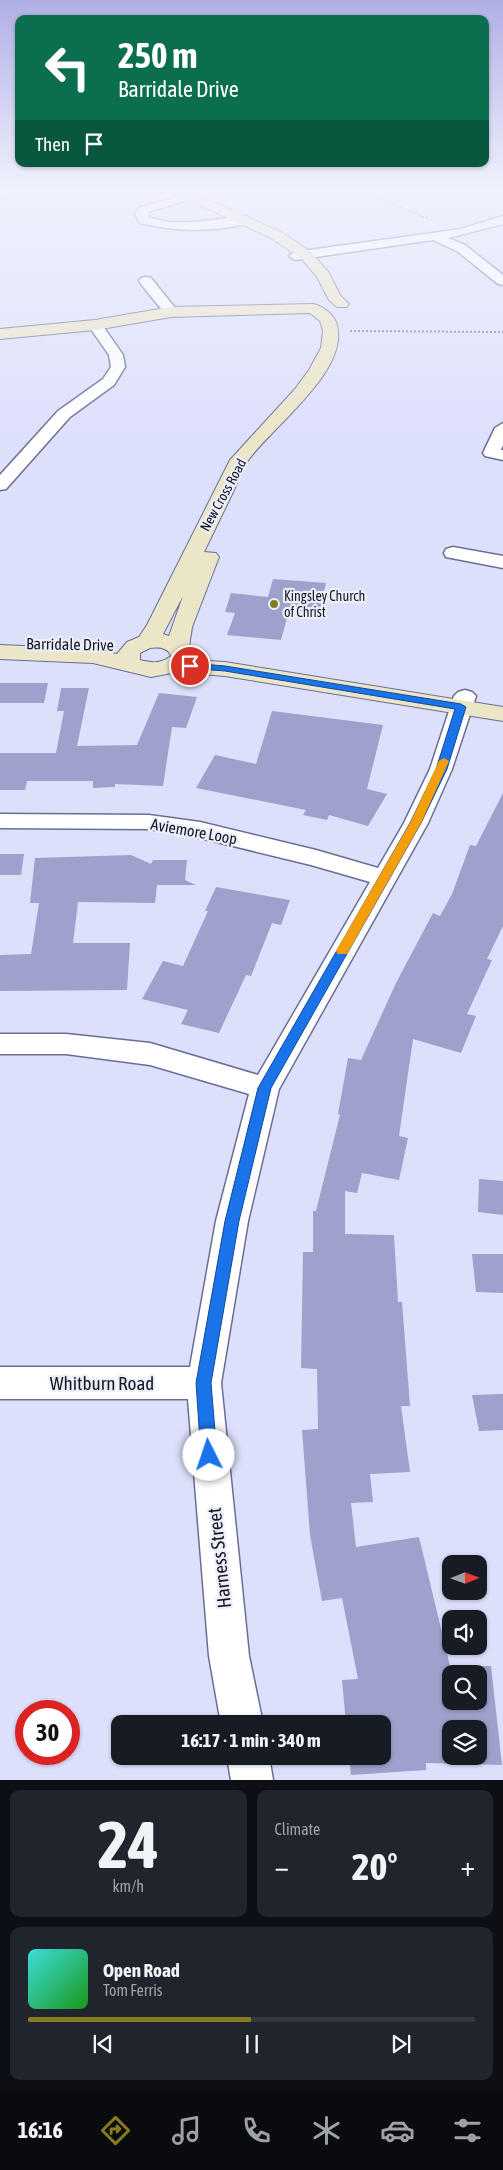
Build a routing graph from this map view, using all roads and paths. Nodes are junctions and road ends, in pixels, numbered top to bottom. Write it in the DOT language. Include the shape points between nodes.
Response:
graph roads {
  1 [pos="313,273"];
  2 [pos="321,273"];
  3 [pos="493,273"];
  4 [pos="146,281"];
  5 [pos="503,281"];
  6 [pos="316,307"];
  7 [pos="342,307"];
  8 [pos="171,312"];
  9 [pos="95,325"];
  10 [pos="344,331"];
  11 [pos="503,332"];
  12 [pos="0,334"];
  13 [pos="503,428"];
  14 [pos="503,454"];
  15 [pos="0,485"];
  16 [pos="453,553"];
  17 [pos="503,562"];
  18 [pos="0,643"];
  19 [pos="139,650"];
  20 [pos="0,652"];
  21 [pos="178,654"];
  22 [pos="463,702"];
  23 [pos="503,703"];
  24 [pos="503,714"];
  25 [pos="0,821"];
  26 [pos="383,878"];
  27 [pos="0,1044"];
  28 [pos="265,1088"];
  29 [pos="0,1383"];
  30 [pos="204,1383"];
  31 [pos="240,1715"];
  32 [pos="250,1765"];
  33 [pos="252,1780"];
  1 -- 6 [label="street, New Cross Road" via="319,282 321,298"];
  2 -- 7 [label="street, New Cross Road"];
  3 -- 5 [label="street"];
  4 -- 8 [label="street"];
  6 -- 7 [label="street" via="329,313"];
  6 -- 8 [label="street"];
  6 -- 19 [label="street, New Cross Road" via="327,319 331,331 329,348 301,393 239,460 158,625"];
  7 -- 10 [label="street, New Cross Road" via="340,320"];
  8 -- 9 [label="street"];
  9 -- 12 [label="street"];
  9 -- 15 [label="street" via="116,355 118,367 109,382 64,414"];
  10 -- 11 [label="path"];
  10 -- 21 [label="street, New Cross Road" via="342,349 331,372 254,462 216,540 181,627"];
  13 -- 14 [label="street" via="491,453"];
  16 -- 17 [label="street"];
  18 -- 19 [label="street, Barridale Drive"];
  19 -- 20 [label="street, Barridale Drive" via="93,656"];
  19 -- 21 [label="street" via="164,641"];
  21 -- 22 [label="street" via="225,668"];
  22 -- 23 [label="street"];
  22 -- 24 [label="street"];
  22 -- 26 [label="street, Harness Street" via="441,769 416,823"];
  25 -- 26 [label="street, Aviemore Loop" via="149,822 218,834"];
  26 -- 28 [label="street, Harness Street"];
  27 -- 28 [label="street" via="66,1044 150,1054"];
  28 -- 30 [label="street, Harness Street" via="232,1221"];
  29 -- 30 [label="street, Whitburn Road"];
  30 -- 31 [label="street, Harness Street" via="229,1656"];
  32 -- 33 [label="street"];
}
